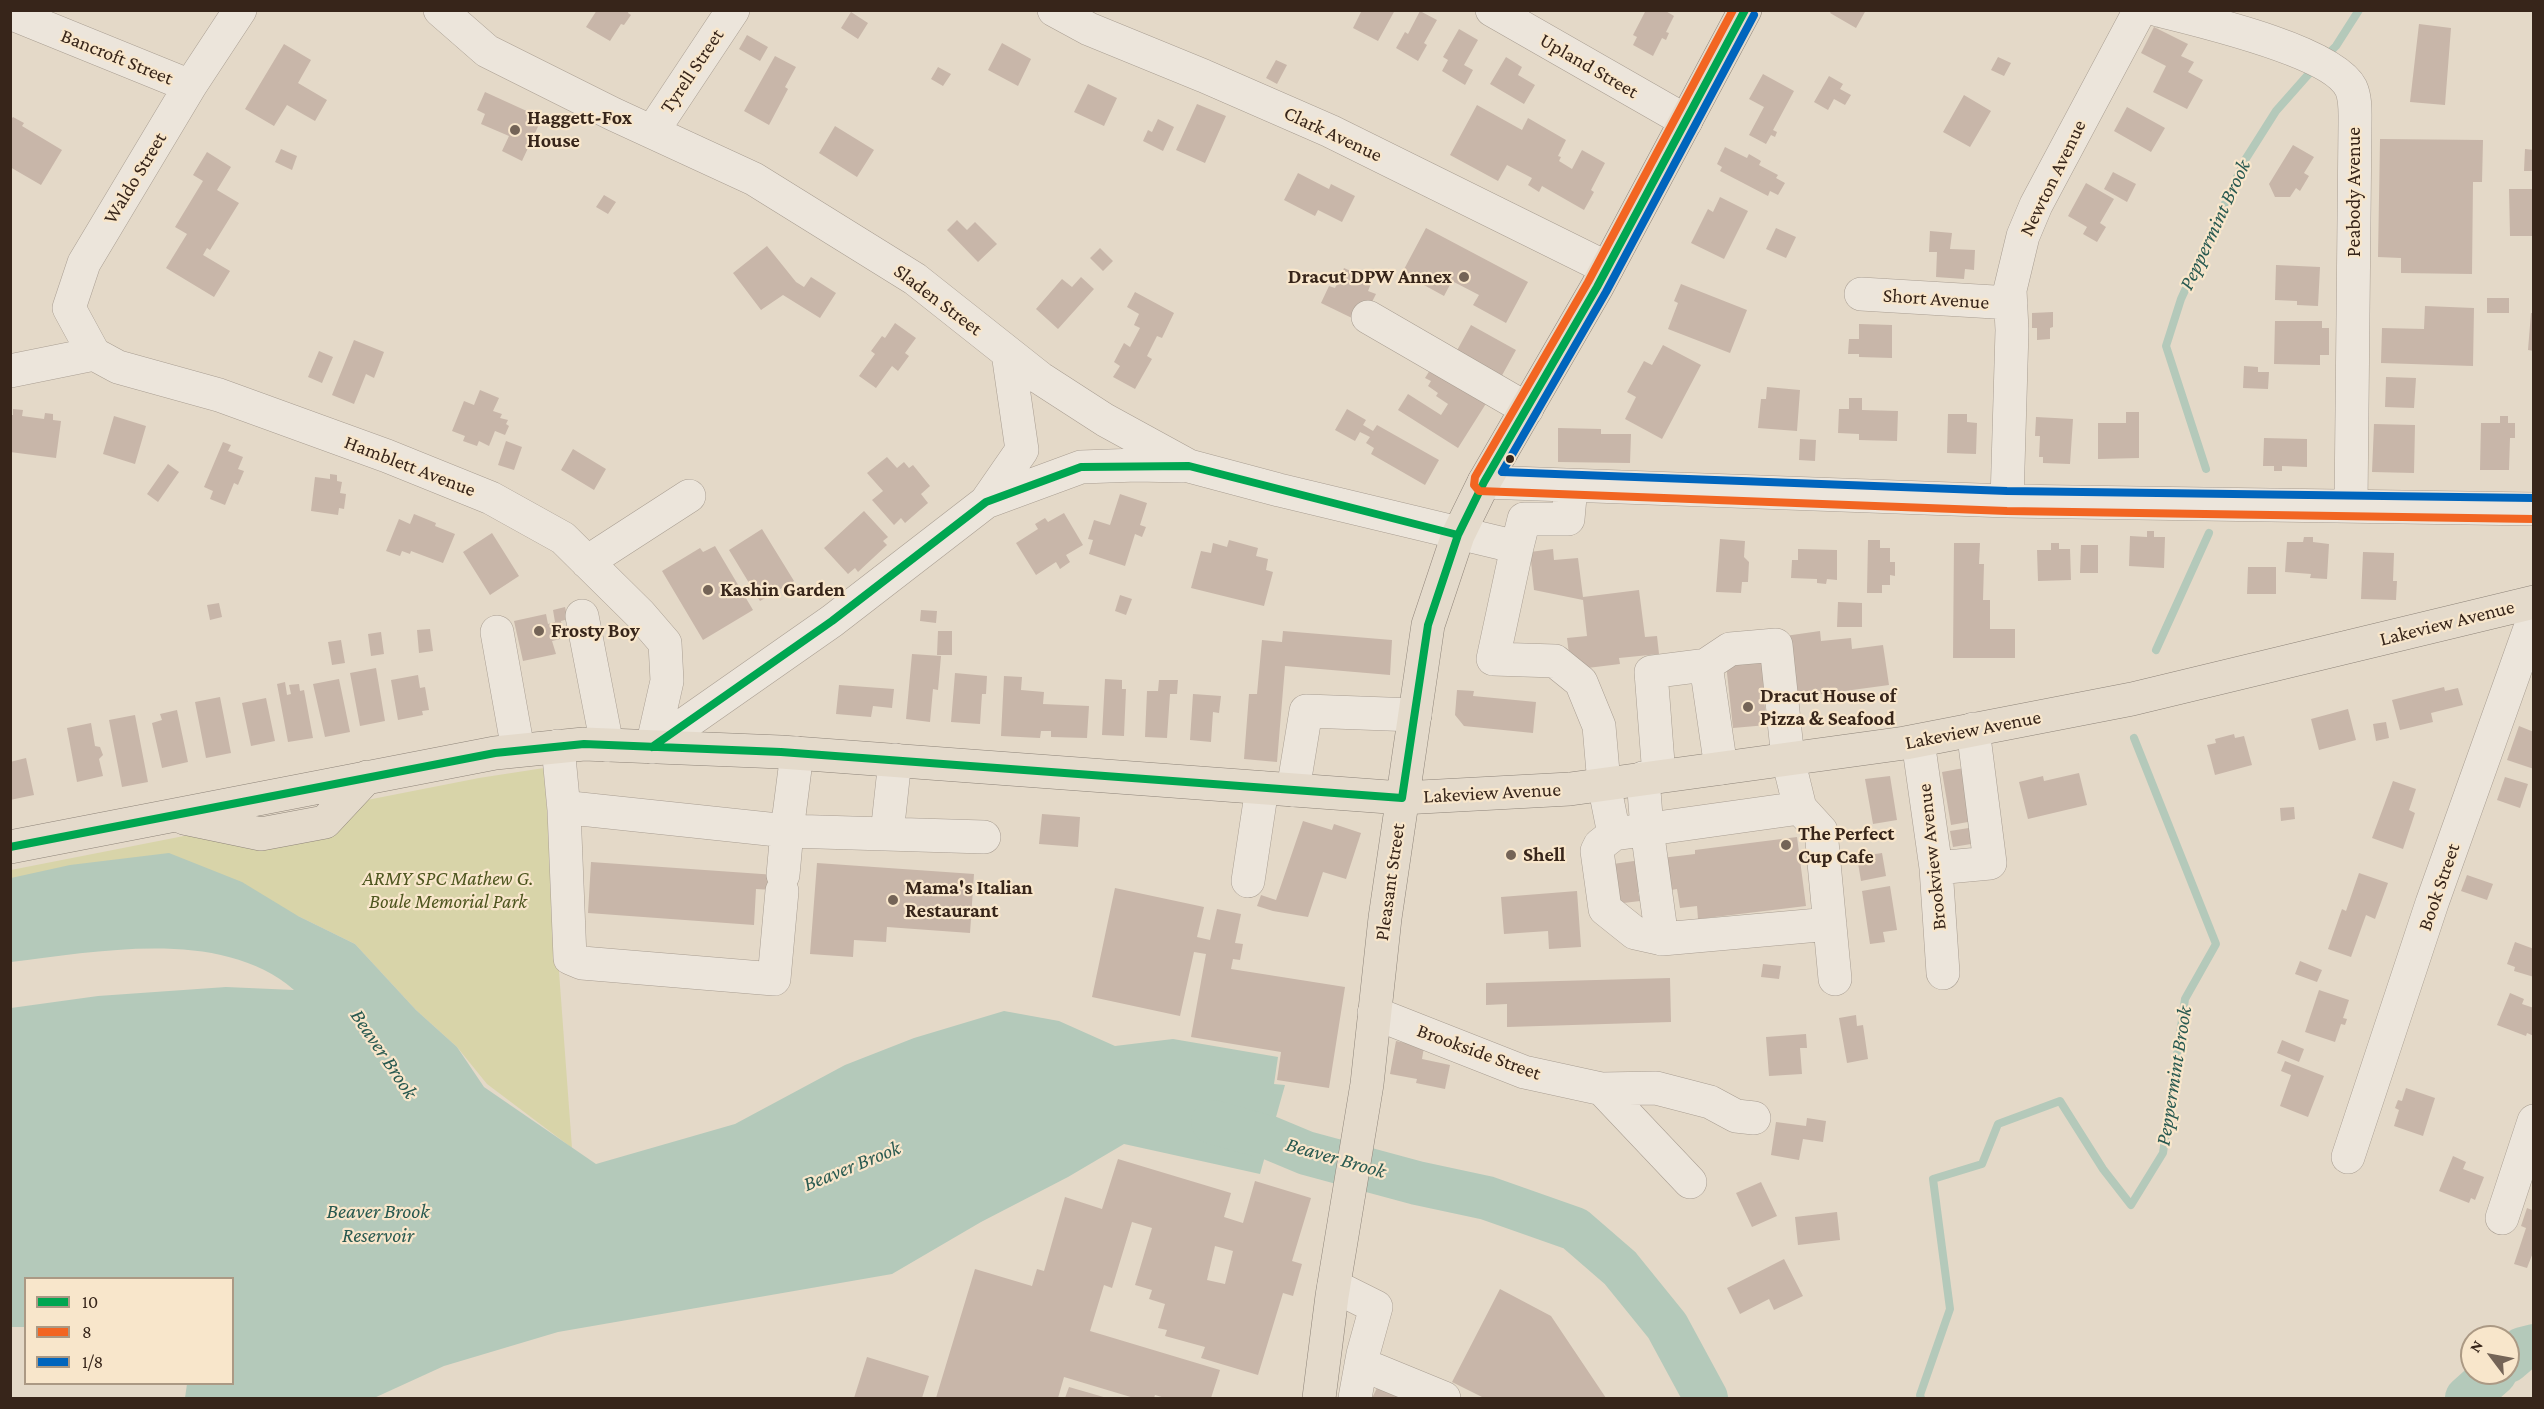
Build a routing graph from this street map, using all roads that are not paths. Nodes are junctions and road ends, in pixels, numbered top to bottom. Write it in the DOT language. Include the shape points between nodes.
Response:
graph roads {
  1 [pos="240,10"];
  2 [pos="440,10"];
  3 [pos="733,10"];
  4 [pos="1054,10"];
  5 [pos="1492,10"];
  6 [pos="1745,10"];
  7 [pos="2140,10"];
  8 [pos="2158,10"];
  9 [pos="10,14"];
  10 [pos="190,86"];
  11 [pos="1686,121"];
  12 [pos="652,132"];
  13 [pos="1607,268"];
  14 [pos="1861,294"];
  15 [pos="2011,303"];
  16 [pos="1368,316"];
  17 [pos="1008,353"];
  18 [pos="94,354"];
  19 [pos="10,371"];
  20 [pos="1527,409"];
  21 [pos="1189,466"];
  22 [pos="1484,482"];
  23 [pos="1571,486"];
  24 [pos="689,496"];
  25 [pos="2007,501"];
  26 [pos="986,502"];
  27 [pos="2351,506"];
  28 [pos="2534,509"];
  29 [pos="1458,535"];
  30 [pos="1517,547"];
  31 [pos="587,562"];
  32 [pos="2534,602"];
  33 [pos="582,616"];
  34 [pos="2534,617"];
  35 [pos="497,632"];
  36 [pos="1706,665"];
  37 [pos="1415,714"];
  38 [pos="1973,729"];
  39 [pos="1918,741"];
  40 [pos="607,745"];
  41 [pos="558,746"];
  42 [pos="652,747"];
  43 [pos="518,750"];
  44 [pos="797,753"];
  45 [pos="1788,759"];
  46 [pos="895,760"];
  47 [pos="1721,768"];
  48 [pos="1651,777"];
  49 [pos="1604,784"];
  50 [pos="1277,789"];
  51 [pos="1402,798"];
  52 [pos="1800,808"];
  53 [pos="564,810"];
  54 [pos="1647,829"];
  55 [pos="787,831"];
  56 [pos="886,834"];
  57 [pos="1614,834"];
  58 [pos="984,837"];
  59 [pos="10,847"];
  60 [pos="1936,868"];
  61 [pos="1248,881"];
  62 [pos="1830,924"];
  63 [pos="1662,939"];
  64 [pos="1943,973"];
  65 [pos="1835,979"];
  66 [pos="1374,1012"];
  67 [pos="1602,1089"];
  68 [pos="1754,1118"];
  69 [pos="2534,1121"];
  70 [pos="2348,1157"];
  71 [pos="1690,1182"];
  72 [pos="2502,1218"];
  73 [pos="1334,1286"];
  74 [pos="1361,1364"];
  75 [pos="1319,1398"];
  76 [pos="1355,1398"];
  77 [pos="1444,1398"];
  1 -- 10 [label="street, Waldo Street"];
  2 -- 12 [label="street, Sladen Street" via="487,51"];
  3 -- 12 [label="street, Tyrell Street"];
  4 -- 13 [label="street, Clark Avenue" via="1089,29 1330,131"];
  5 -- 11 [label="street, Upland Street"];
  6 -- 11 [label="main road, Pleasant Street"];
  7 -- 15 [label="street, Newton Avenue" via="2036,205 2023,236 2010,290"];
  8 -- 27 [label="street, Peabody Avenue" via="2207,22 2320,62 2350,88 2355,124"];
  9 -- 10 [label="street, Bancroft Street"];
  10 -- 18 [label="street, Waldo Street" via="84,263 69,308"];
  11 -- 13 [label="main road, Pleasant Street"];
  12 -- 17 [label="street, Sladen Street" via="754,179 915,279"];
  13 -- 20 [label="main road, Pleasant Street"];
  14 -- 15 [label="street, Short Avenue"];
  15 -- 25 [label="street, Newton Avenue"];
  16 -- 20 [label="street"];
  17 -- 21 [label="street, Sladen Street" via="1105,420"];
  17 -- 26 [label="street" via="1022,450"];
  18 -- 19 [label="street"];
  18 -- 31 [label="street, Hamblett Avenue" via="118,367 219,395 491,498 563,538"];
  20 -- 22 [label="main road, Pleasant Street"];
  21 -- 26 [label="street" via="1081,467"];
  21 -- 29 [label="street, Sladen Street"];
  22 -- 23 [label="street"];
  22 -- 29 [label="main road, Pleasant Street"];
  23 -- 25 [label="street"];
  23 -- 30 [label="street" via="1568,519 1524,519"];
  24 -- 31 [label="street"];
  25 -- 27 [label="street"];
  26 -- 42 [label="street" via="832,621"];
  27 -- 28 [label="street"];
  29 -- 30 [label="street, Sladen Street"];
  29 -- 37 [label="main road, Pleasant Street" via="1428,625"];
  30 -- 49 [label="street" via="1493,659 1554,661 1581,682 1599,726"];
  31 -- 42 [label="street, Hamblett Avenue" via="665,643 667,681"];
  32 -- 38 [label="main road, Lakeview Avenue" via="2132,699"];
  33 -- 40 [label="street"];
  34 -- 70 [label="street, Book Street" via="2432,903"];
  35 -- 43 [label="street"];
  36 -- 45 [label="street" via="1730,649 1776,645"];
  36 -- 47 [label="street"];
  36 -- 48 [label="street" via="1651,672"];
  37 -- 50 [label="street" via="1306,711"];
  37 -- 51 [label="main road, Pleasant Street"];
  38 -- 39 [label="main road, Lakeview Avenue"];
  38 -- 60 [label="street" via="1990,864"];
  39 -- 45 [label="main road, Lakeview Avenue"];
  39 -- 60 [label="street, Brookview Avenue"];
  40 -- 41 [label="main road, Lakeview Avenue"];
  40 -- 42 [label="main road, Lakeview Avenue"];
  41 -- 43 [label="main road, Lakeview Avenue"];
  41 -- 53 [label="street"];
  42 -- 44 [label="main road, Lakeview Avenue"];
  43 -- 59 [label="main road, Lakeview Avenue"];
  44 -- 46 [label="main road, Lakeview Avenue"];
  44 -- 55 [label="street"];
  45 -- 47 [label="main road, Lakeview Avenue"];
  45 -- 52 [label="street"];
  46 -- 50 [label="main road, Lakeview Avenue"];
  46 -- 56 [label="street"];
  47 -- 48 [label="main road, Lakeview Avenue"];
  48 -- 49 [label="main road, Lakeview Avenue"];
  48 -- 54 [label="street"];
  49 -- 51 [label="main road, Lakeview Avenue"];
  49 -- 57 [label="street"];
  50 -- 51 [label="main road, Lakeview Avenue"];
  50 -- 61 [label="street"];
  51 -- 66 [label="main road, Pleasant Street"];
  52 -- 54 [label="street"];
  52 -- 62 [label="street" via="1821,831"];
  53 -- 55 [label="street"];
  53 -- 55 [label="street" via="570,958 582,963 774,979"];
  54 -- 57 [label="street"];
  54 -- 63 [label="street"];
  55 -- 56 [label="street"];
  56 -- 58 [label="street"];
  57 -- 63 [label="street" via="1597,851 1605,909 1635,933"];
  60 -- 64 [label="street, Brookview Avenue"];
  62 -- 63 [label="street"];
  62 -- 65 [label="street"];
  66 -- 67 [label="street, Brookside Street" via="1524,1072"];
  66 -- 73 [label="main road, Pleasant Street" via="1367,1084"];
  67 -- 68 [label="street, Brookside Street" via="1656,1088 1710,1102 1736,1116"];
  67 -- 71 [label="street"];
  69 -- 72 [label="street"];
  73 -- 74 [label="street" via="1376,1307"];
  73 -- 75 [label="main road, Pleasant Street"];
  74 -- 76 [label="street"];
  74 -- 77 [label="street"];
}
